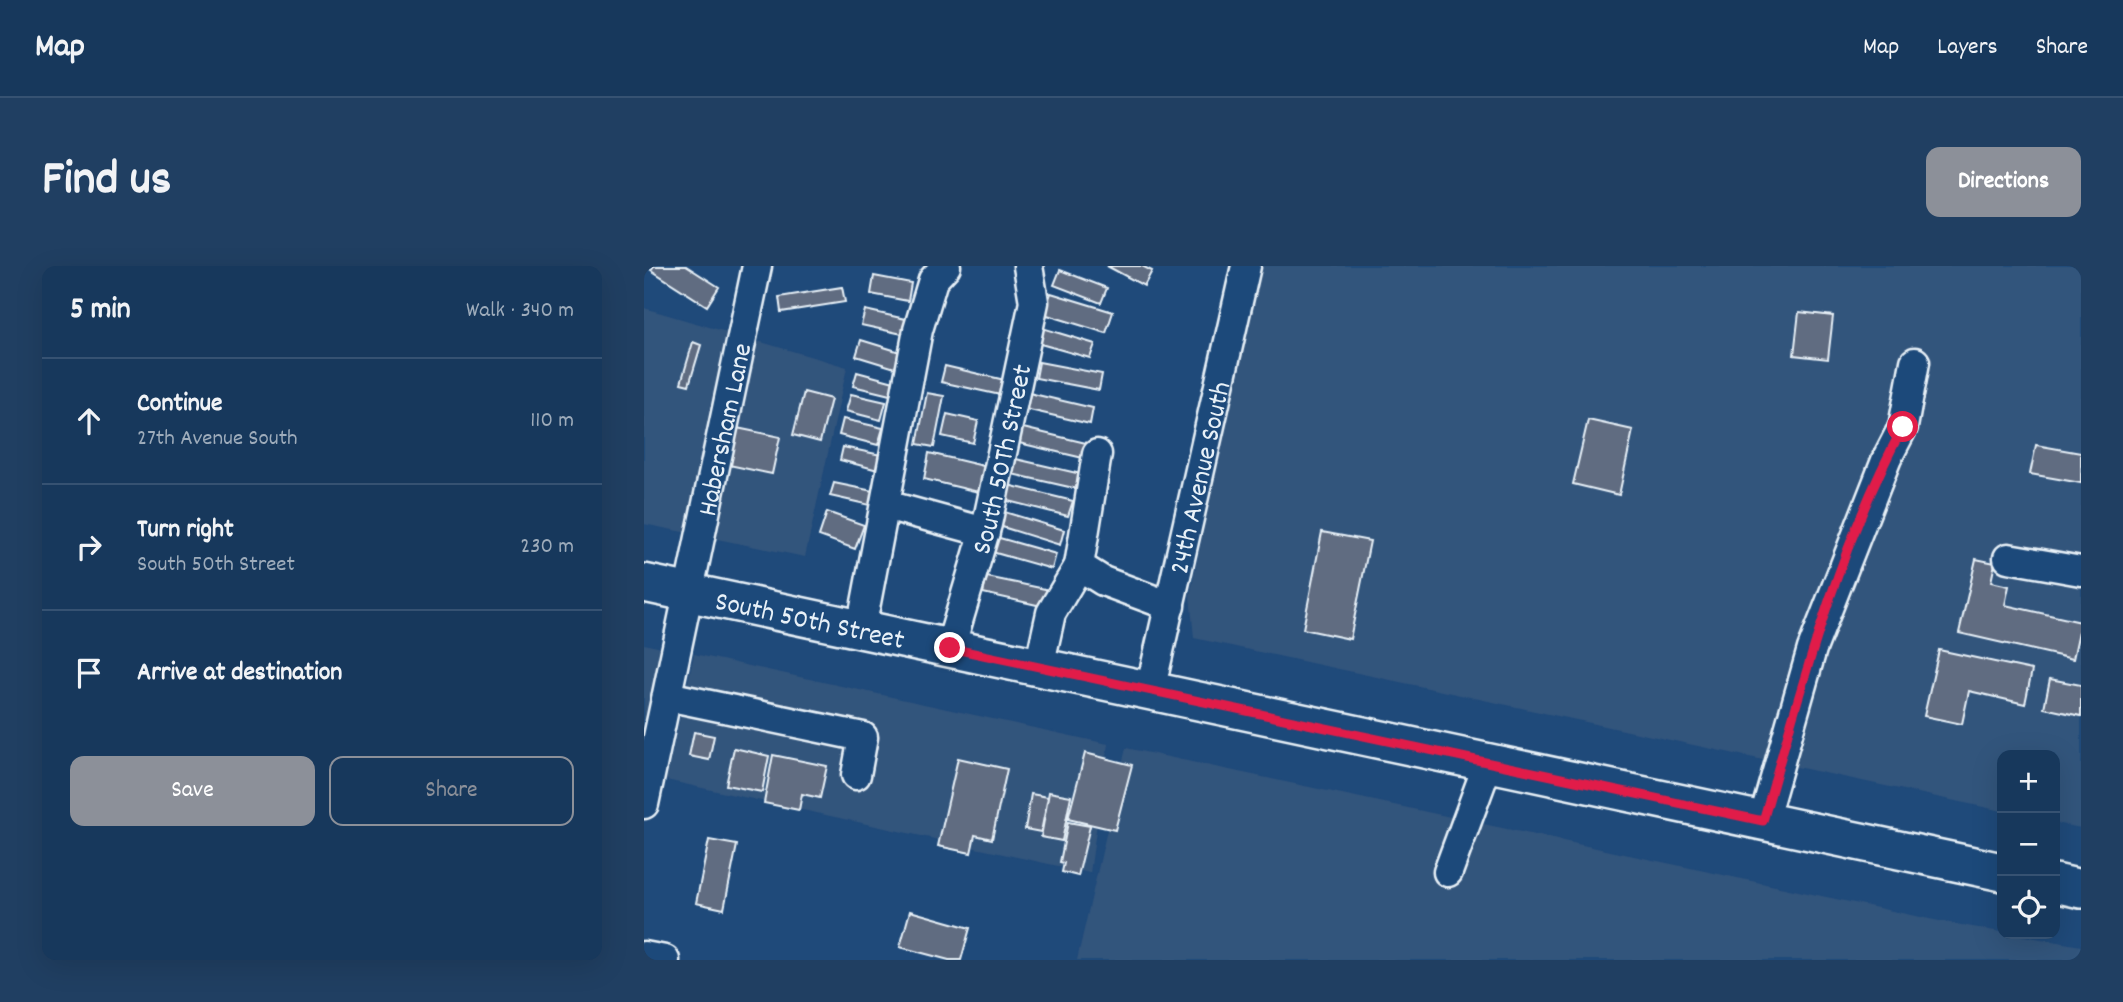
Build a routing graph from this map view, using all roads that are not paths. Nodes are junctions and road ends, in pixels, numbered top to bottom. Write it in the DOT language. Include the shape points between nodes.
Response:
graph roads {
  1 [pos="757,266"];
  2 [pos="946,266"];
  3 [pos="1028,266"];
  4 [pos="1245,266"];
  5 [pos="1915,362"];
  6 [pos="1097,454"];
  7 [pos="886,505"];
  8 [pos="985,532"];
  9 [pos="2008,558"];
  10 [pos="1079,566"];
  11 [pos="2081,570"];
  12 [pos="644,583"];
  13 [pos="689,593"];
  14 [pos="1170,606"];
  15 [pos="861,629"];
  16 [pos="950,648"];
  17 [pos="1039,667"];
  18 [pos="1150,691"];
  19 [pos="667,696"];
  20 [pos="1489,761"];
  21 [pos="856,775"];
  22 [pos="644,804"];
  23 [pos="1763,821"];
  24 [pos="1997,871"];
  25 [pos="1448,872"];
  26 [pos="2060,884"];
  27 [pos="2081,888"];
  28 [pos="644,956"];
  29 [pos="665,960"];
  1 -- 13 [label="street, Habersham Lane"];
  2 -- 7 [label="street, South 50Th Street" via="933,280 918,330"];
  3 -- 8 [label="street, South 50Th Street" via="1034,302"];
  4 -- 14 [label="street, 24th Avenue South"];
  5 -- 23 [label="street" via="1903,427 1886,458 1812,649"];
  6 -- 10 [label="street"];
  7 -- 8 [label="street"];
  7 -- 15 [label="street, South 50Th Street"];
  8 -- 16 [label="street, South 50Th Street"];
  9 -- 11 [label="street"];
  10 -- 14 [label="street" via="1102,581"];
  10 -- 17 [label="street" via="1051,613"];
  12 -- 13 [label="main road, South 50th Street"];
  13 -- 15 [label="main road, South 50th Street"];
  13 -- 19 [label="street, Habersham Lane"];
  14 -- 18 [label="street, 24th Avenue South"];
  15 -- 16 [label="main road, South 50th Street"];
  16 -- 17 [label="main road, South 50th Street"];
  17 -- 18 [label="main road, South 50th Street"];
  18 -- 20 [label="main road, South 50th Street"];
  19 -- 21 [label="street" via="863,737"];
  19 -- 22 [label="street, Habersham Lane"];
  20 -- 23 [label="main road, South 50th Street"];
  20 -- 25 [label="street"];
  23 -- 24 [label="main road, South 50th Street"];
  26 -- 27 [label="main road"];
  28 -- 29 [label="street"];
}
